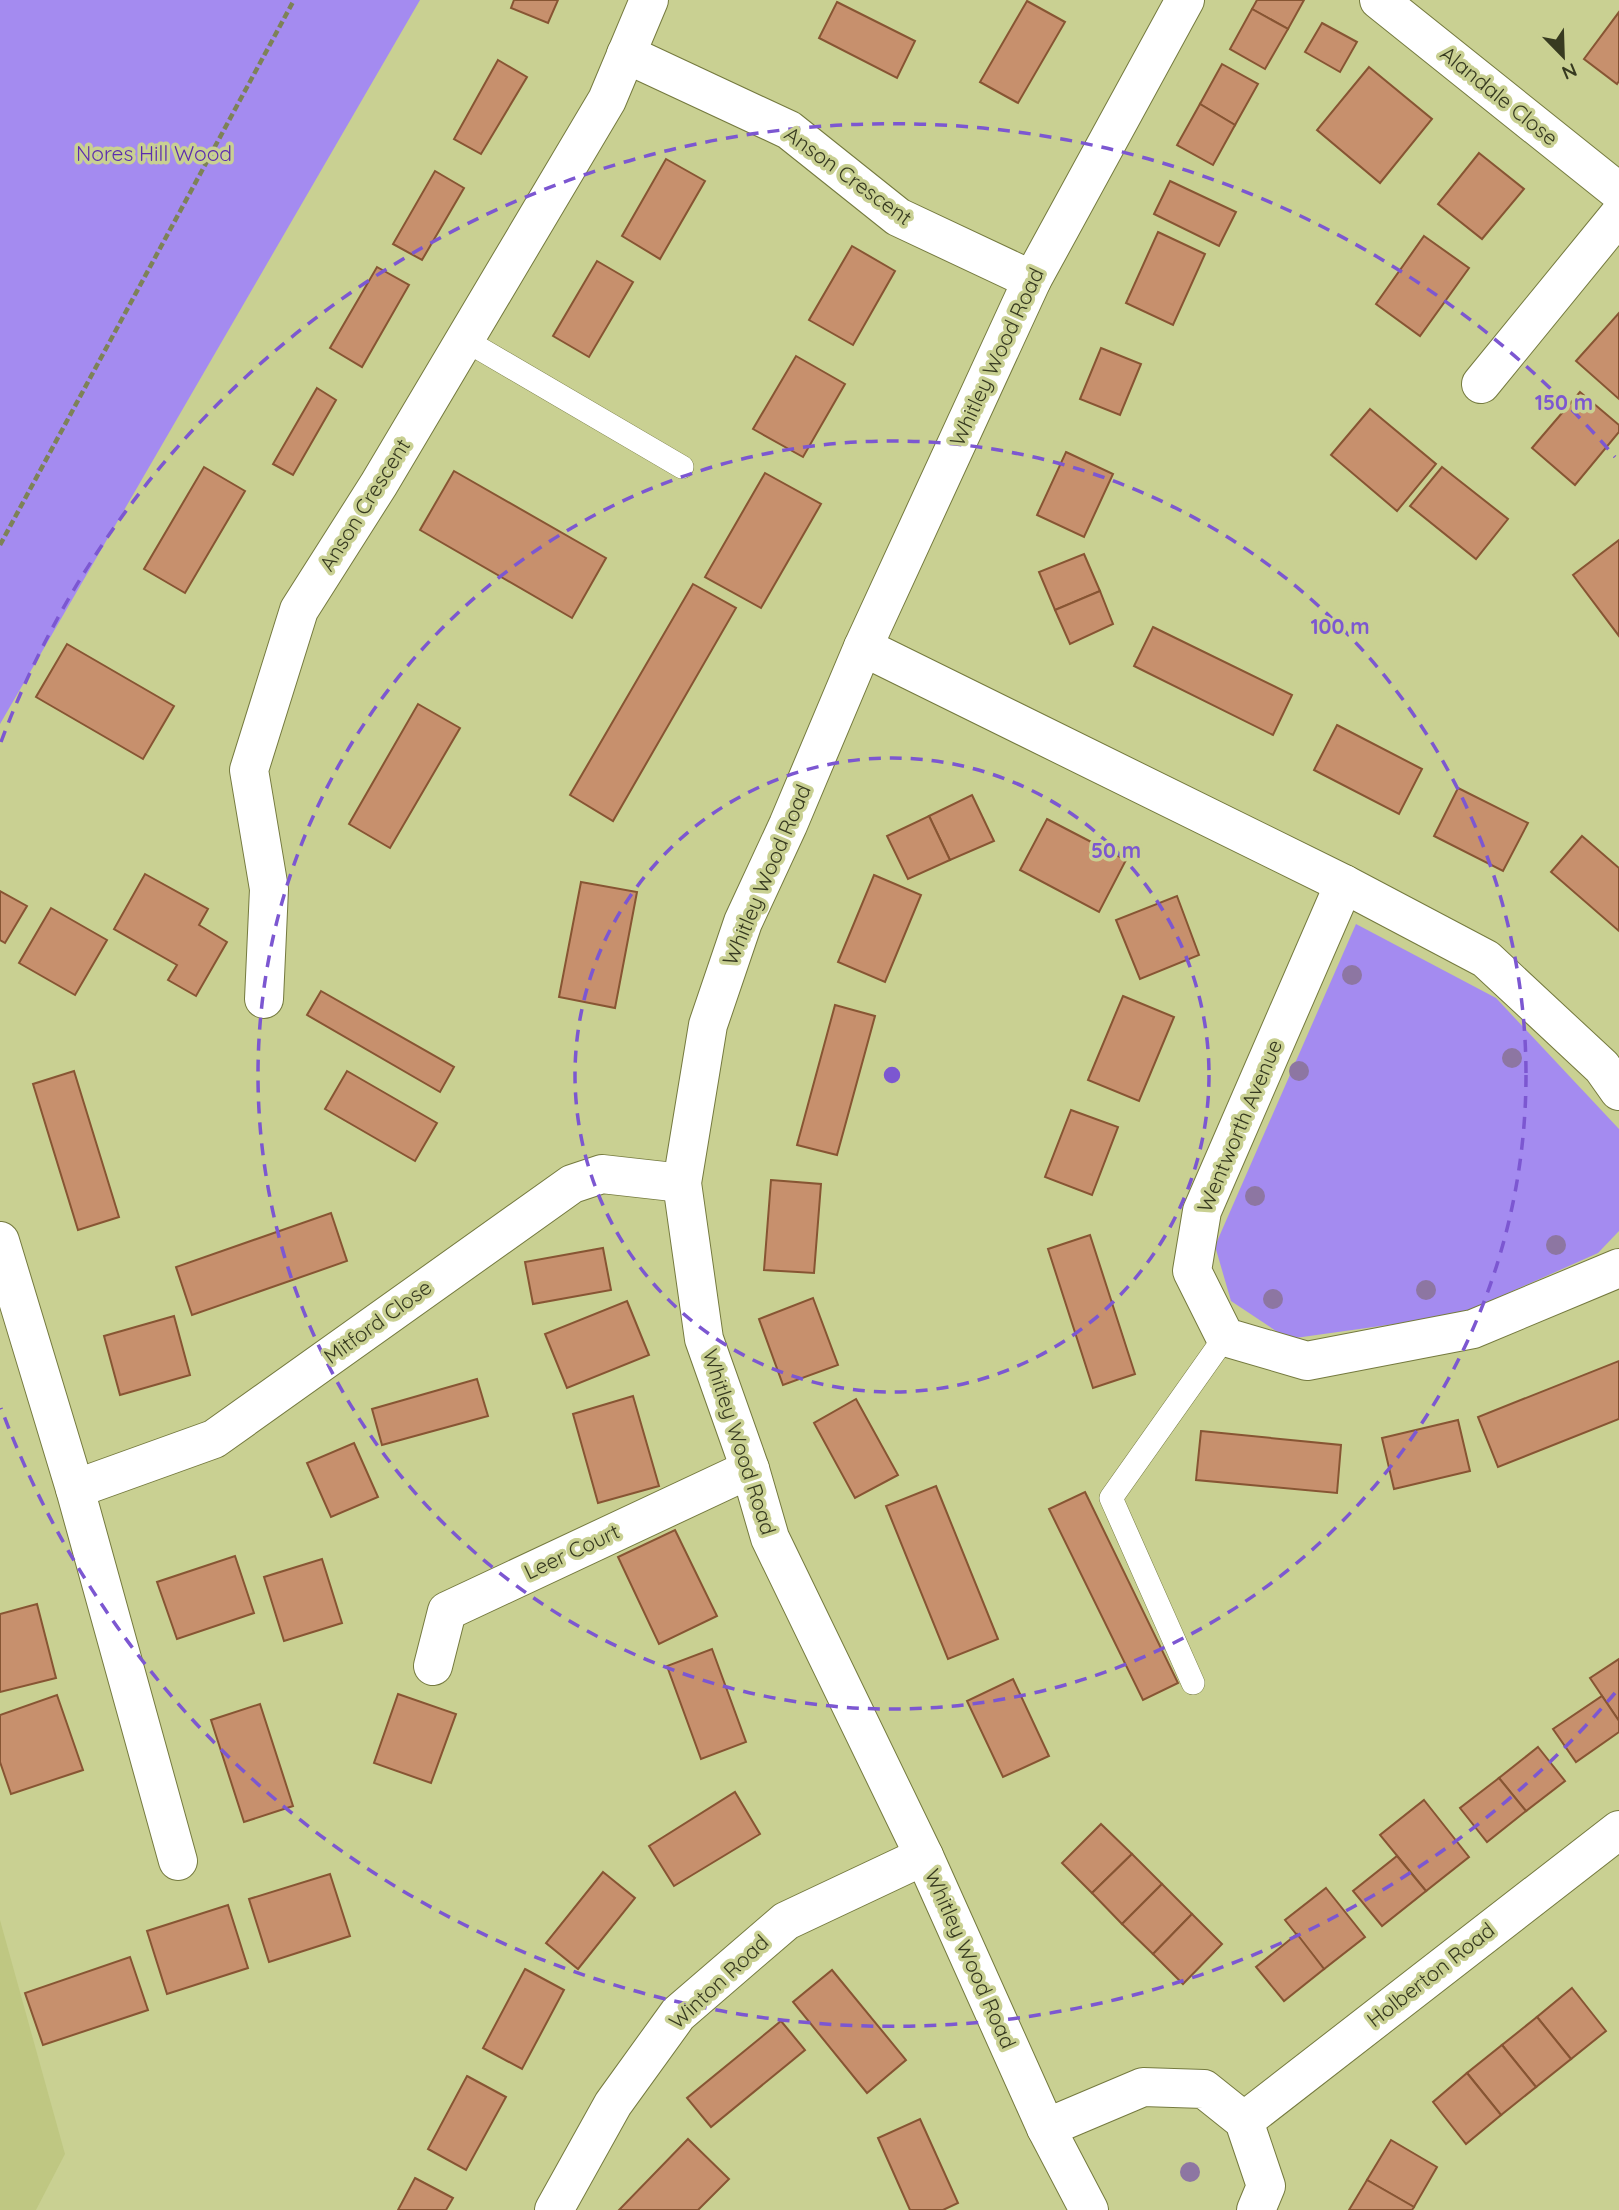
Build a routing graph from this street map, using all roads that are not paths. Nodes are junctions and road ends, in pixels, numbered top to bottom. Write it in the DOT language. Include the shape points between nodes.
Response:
graph roads {
  1 [pos="649,0"];
  2 [pos="1185,0"];
  3 [pos="1380,0"];
  4 [pos="626,54"];
  5 [pos="1619,192"];
  6 [pos="1619,215"];
  7 [pos="1032,280"];
  8 [pos="465,340"];
  9 [pos="1481,384"];
  10 [pos="682,467"];
  11 [pos="863,647"];
  12 [pos="1344,884"];
  13 [pos="264,999"];
  14 [pos="1619,1091"];
  15 [pos="682,1183"];
  16 [pos="0,1241"];
  17 [pos="1619,1268"];
  18 [pos="1225,1337"];
  19 [pos="750,1469"];
  20 [pos="75,1489"];
  21 [pos="433,1666"];
  22 [pos="1193,1683"];
  23 [pos="1619,1830"];
  24 [pos="924,1856"];
  25 [pos="178,1861"];
  26 [pos="1244,2121"];
  27 [pos="1046,2128"];
  28 [pos="554,2210"];
  29 [pos="1089,2210"];
  30 [pos="1256,2210"];
  1 -- 4 [label="street, Anson Crescent"];
  2 -- 7 [label="street, Whitley Wood Road"];
  3 -- 5 [label="street, Alandale Close"];
  4 -- 7 [label="street, Anson Crescent" via="789,130 898,217"];
  4 -- 8 [label="street, Anson Crescent" via="607,100"];
  6 -- 9 [label="street"];
  7 -- 11 [label="street, Whitley Wood Road"];
  8 -- 10 [label="lane"];
  8 -- 13 [label="street, Anson Crescent" via="299,610 249,770 269,889"];
  11 -- 12 [label="street"];
  11 -- 15 [label="street, Whitley Wood Road" via="743,922 708,1025"];
  12 -- 14 [label="street" via="1486,959 1602,1067"];
  12 -- 18 [label="street, Wentworth Avenue" via="1202,1211 1192,1271"];
  15 -- 19 [label="street, Whitley Wood Road" via="704,1339"];
  15 -- 20 [label="street, Mitford Close" via="602,1174 572,1184 214,1439"];
  16 -- 20 [label="street"];
  17 -- 18 [label="street" via="1473,1329 1307,1361"];
  18 -- 22 [label="lane" via="1111,1498"];
  19 -- 21 [label="street, Leer Court" via="447,1611"];
  19 -- 24 [label="street, Whitley Wood Road" via="770,1538"];
  20 -- 25 [label="street"];
  23 -- 26 [label="street, Holberton Road"];
  24 -- 27 [label="street, Whitley Wood Road"];
  24 -- 28 [label="street, Winton Road" via="786,1921 678,2014 613,2104"];
  26 -- 27 [label="street" via="1204,2089 1143,2087"];
  26 -- 30 [label="street" via="1266,2186"];
  27 -- 29 [label="street, Whitley Wood Road"];
}
